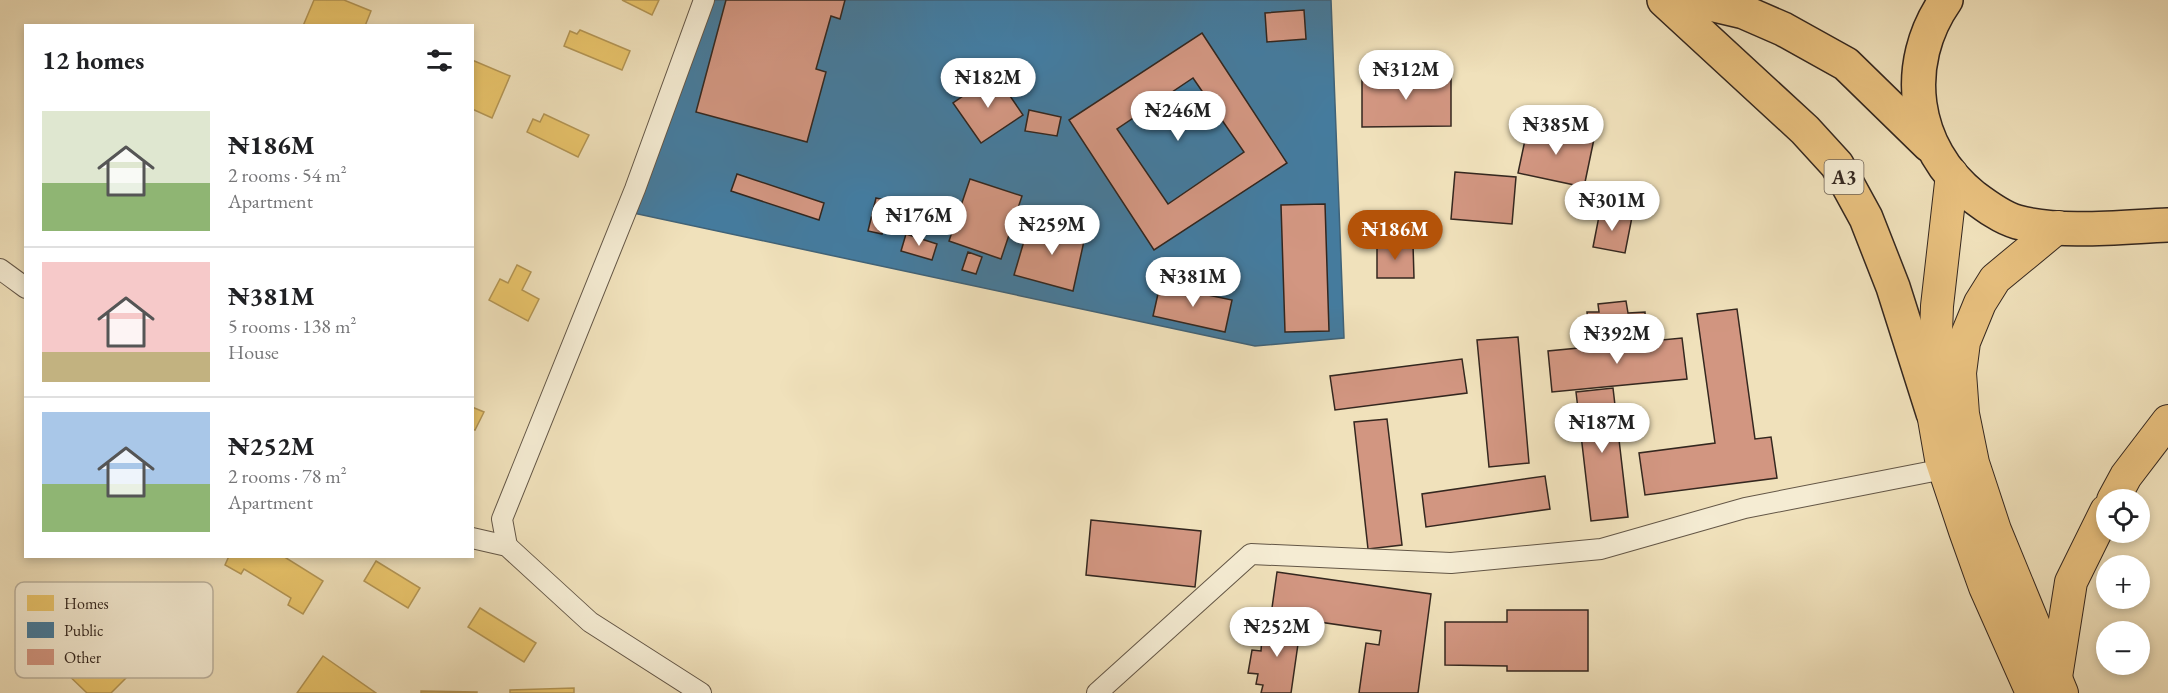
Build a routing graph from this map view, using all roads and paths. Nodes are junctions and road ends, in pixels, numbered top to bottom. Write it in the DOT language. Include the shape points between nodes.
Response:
graph roads {
  1 [pos="704,0"];
  2 [pos="1664,0"];
  3 [pos="1693,0"];
  4 [pos="1946,0"];
  5 [pos="1944,163"];
  6 [pos="2168,225"];
  7 [pos="2058,227"];
  8 [pos="0,269"];
  9 [pos="24,287"];
  10 [pos="1933,413"];
  11 [pos="2168,421"];
  12 [pos="1944,469"];
  13 [pos="2119,489"];
  14 [pos="2096,531"];
  15 [pos="474,538"];
  16 [pos="507,546"];
  17 [pos="2050,688"];
  18 [pos="701,693"];
  19 [pos="1097,693"];
  1 -- 16 [label="street" via="635,189 502,519"];
  2 -- 10 [label="highway, A3" via="1805,129 1837,165 1866,218 1893,287"];
  3 -- 5 [label="highway" via="1744,12 1846,64"];
  4 -- 5 [label="highway" via="1931,24 1918,75 1925,127"];
  5 -- 7 [label="highway" via="1964,189 1987,207 2016,221"];
  5 -- 10 [label="main road"];
  6 -- 7 [label="highway"];
  7 -- 17 [label="main road" via="1995,279 1964,342 1960,373 1973,463"];
  8 -- 9 [label="street"];
  10 -- 12 [label="main road"];
  11 -- 13 [label="main road"];
  12 -- 17 [label="main road" via="1985,586"];
  12 -- 19 [label="street" via="1745,508 1601,549 1451,563 1251,554"];
  14 -- 17 [label="main road" via="2071,582"];
  15 -- 16 [label="street"];
  16 -- 18 [label="street" via="590,622"];
}
